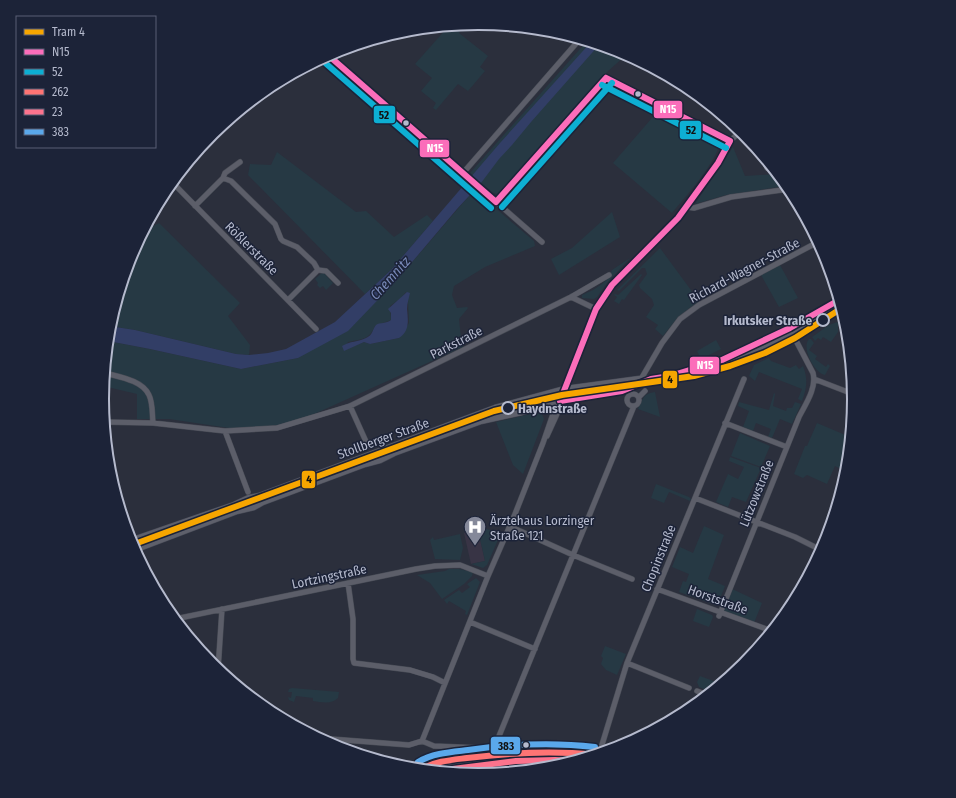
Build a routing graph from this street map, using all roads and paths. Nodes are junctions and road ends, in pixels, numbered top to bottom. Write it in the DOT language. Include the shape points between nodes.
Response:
graph roads {
  1 [pos="576,44"];
  2 [pos="333,60"];
  3 [pos="736,135"];
  4 [pos="730,140"];
  5 [pos="240,162"];
  6 [pos="463,173"];
  7 [pos="223,178"];
  8 [pos="176,186"];
  9 [pos="782,189"];
  10 [pos="496,202"];
  11 [pos="195,206"];
  12 [pos="686,207"];
  13 [pos="542,242"];
  14 [pos="813,245"];
  15 [pos="318,270"];
  16 [pos="609,275"];
  17 [pos="338,283"];
  18 [pos="571,297"];
  19 [pos="288,300"];
  20 [pos="834,303"];
  21 [pos="835,307"];
  22 [pos="596,309"];
  23 [pos="790,328"];
  24 [pos="316,329"];
  25 [pos="793,334"];
  26 [pos="110,375"];
  27 [pos="670,376"];
  28 [pos="641,379"];
  29 [pos="651,379"];
  30 [pos="744,379"];
  31 [pos="814,379"];
  32 [pos="565,390"];
  33 [pos="645,391"];
  34 [pos="847,391"];
  35 [pos="639,397"];
  36 [pos="559,403"];
  37 [pos="350,406"];
  38 [pos="634,406"];
  39 [pos="110,422"];
  40 [pos="153,423"];
  41 [pos="726,423"];
  42 [pos="225,431"];
  43 [pos="368,446"];
  44 [pos="787,447"];
  45 [pos="248,492"];
  46 [pos="695,498"];
  47 [pos="757,521"];
  48 [pos="509,526"];
  49 [pos="137,539"];
  50 [pos="816,547"];
  51 [pos="140,548"];
  52 [pos="573,555"];
  53 [pos="488,576"];
  54 [pos="632,579"];
  55 [pos="348,583"];
  56 [pos="657,589"];
  57 [pos="222,609"];
  58 [pos="720,613"];
  59 [pos="181,618"];
  60 [pos="470,622"];
  61 [pos="766,629"];
  62 [pos="535,649"];
  63 [pos="219,661"];
  64 [pos="627,663"];
  65 [pos="444,683"];
  66 [pos="689,688"];
  67 [pos="697,691"];
  68 [pos="701,693"];
  69 [pos="336,739"];
  70 [pos="422,741"];
  71 [pos="602,746"];
  72 [pos="579,754"];
  73 [pos="564,758"];
  74 [pos="431,765"];
  75 [pos="448,767"];
  1 -- 6 [label="street"];
  2 -- 6 [label="street"];
  3 -- 4 [label="street"];
  4 -- 10 [label="street" via="606,78"];
  4 -- 12 [label="street" via="718,163"];
  5 -- 7 [label="street" via="225,172"];
  6 -- 10 [label="street"];
  7 -- 11 [label="street"];
  7 -- 15 [label="street" via="231,180 275,224 280,239 297,247"];
  8 -- 11 [label="street, Rößlerstraße"];
  9 -- 12 [label="street" via="731,197 694,208"];
  10 -- 13 [label="street"];
  11 -- 19 [label="street, Rößlerstraße"];
  12 -- 22 [label="street" via="612,285"];
  14 -- 28 [label="street, Richard-Wagner-Straße" via="699,305 680,319 662,343"];
  15 -- 17 [label="street" via="326,271"];
  15 -- 19 [label="street"];
  16 -- 18 [label="street, Parkstraße"];
  18 -- 22 [label="street"];
  18 -- 37 [label="street, Parkstraße"];
  19 -- 24 [label="street, Rößlerstraße"];
  20 -- 23 [label="main road, Stollberger Straße"];
  21 -- 25 [label="main road, Stollberger Straße"];
  22 -- 32 [label="street"];
  23 -- 25 [label="street"];
  23 -- 27 [label="main road, Stollberger Straße" via="722,360"];
  25 -- 27 [label="main road, Stollberger Straße" via="731,363"];
  25 -- 31 [label="street"];
  26 -- 40 [label="street" via="135,382 145,389 149,395"];
  27 -- 29 [label="main road, Stollberger Straße"];
  28 -- 29 [label="main road, Stollberger Straße"];
  28 -- 32 [label="main road, Stollberger Straße"];
  29 -- 36 [label="main road, Stollberger Straße" via="622,391"];
  30 -- 41 [label="street, Chopinstraße"];
  31 -- 34 [label="street"];
  31 -- 44 [label="street, Lützowstraße"];
  32 -- 36 [label="street"];
  32 -- 49 [label="main road, Stollberger Straße" via="495,408"];
  33 -- 35 [label="street"];
  35 -- 38 [label="street" via="639,402"];
  35 -- 38 [label="street" via="636,394 628,397 627,400"];
  36 -- 48 [label="street"];
  36 -- 51 [label="main road, Stollberger Straße" via="482,421"];
  37 -- 42 [label="street, Parkstraße" via="277,428"];
  37 -- 43 [label="street"];
  38 -- 52 [label="street"];
  39 -- 40 [label="street, Parkstraße"];
  40 -- 42 [label="street, Parkstraße"];
  41 -- 44 [label="street"];
  41 -- 46 [label="street, Chopinstraße"];
  42 -- 45 [label="street"];
  44 -- 47 [label="street, Lützowstraße"];
  46 -- 47 [label="street"];
  46 -- 56 [label="street, Chopinstraße"];
  47 -- 50 [label="street"];
  47 -- 58 [label="street, Lützowstraße"];
  48 -- 52 [label="street"];
  48 -- 53 [label="street"];
  52 -- 54 [label="street"];
  52 -- 62 [label="street"];
  53 -- 55 [label="street, Lortzingstraße" via="467,567 452,565 416,569"];
  53 -- 60 [label="street"];
  55 -- 57 [label="street, Lortzingstraße"];
  55 -- 65 [label="street" via="353,619 354,663 410,670"];
  56 -- 58 [label="street, Horststraße"];
  56 -- 64 [label="street, Chopinstraße"];
  57 -- 59 [label="street, Lortzingstraße"];
  57 -- 63 [label="street"];
  58 -- 61 [label="street, Horststraße"];
  60 -- 62 [label="street"];
  60 -- 65 [label="street"];
  62 -- 70 [label="street" via="494,744 473,748 434,746"];
  64 -- 66 [label="street"];
  64 -- 71 [label="street, Chopinstraße"];
  65 -- 70 [label="street"];
  67 -- 68 [label="street"];
  69 -- 70 [label="street" via="409,745"];
  72 -- 74 [label="main road" via="526,752 438,762"];
  73 -- 75 [label="main road" via="521,758"];
}
